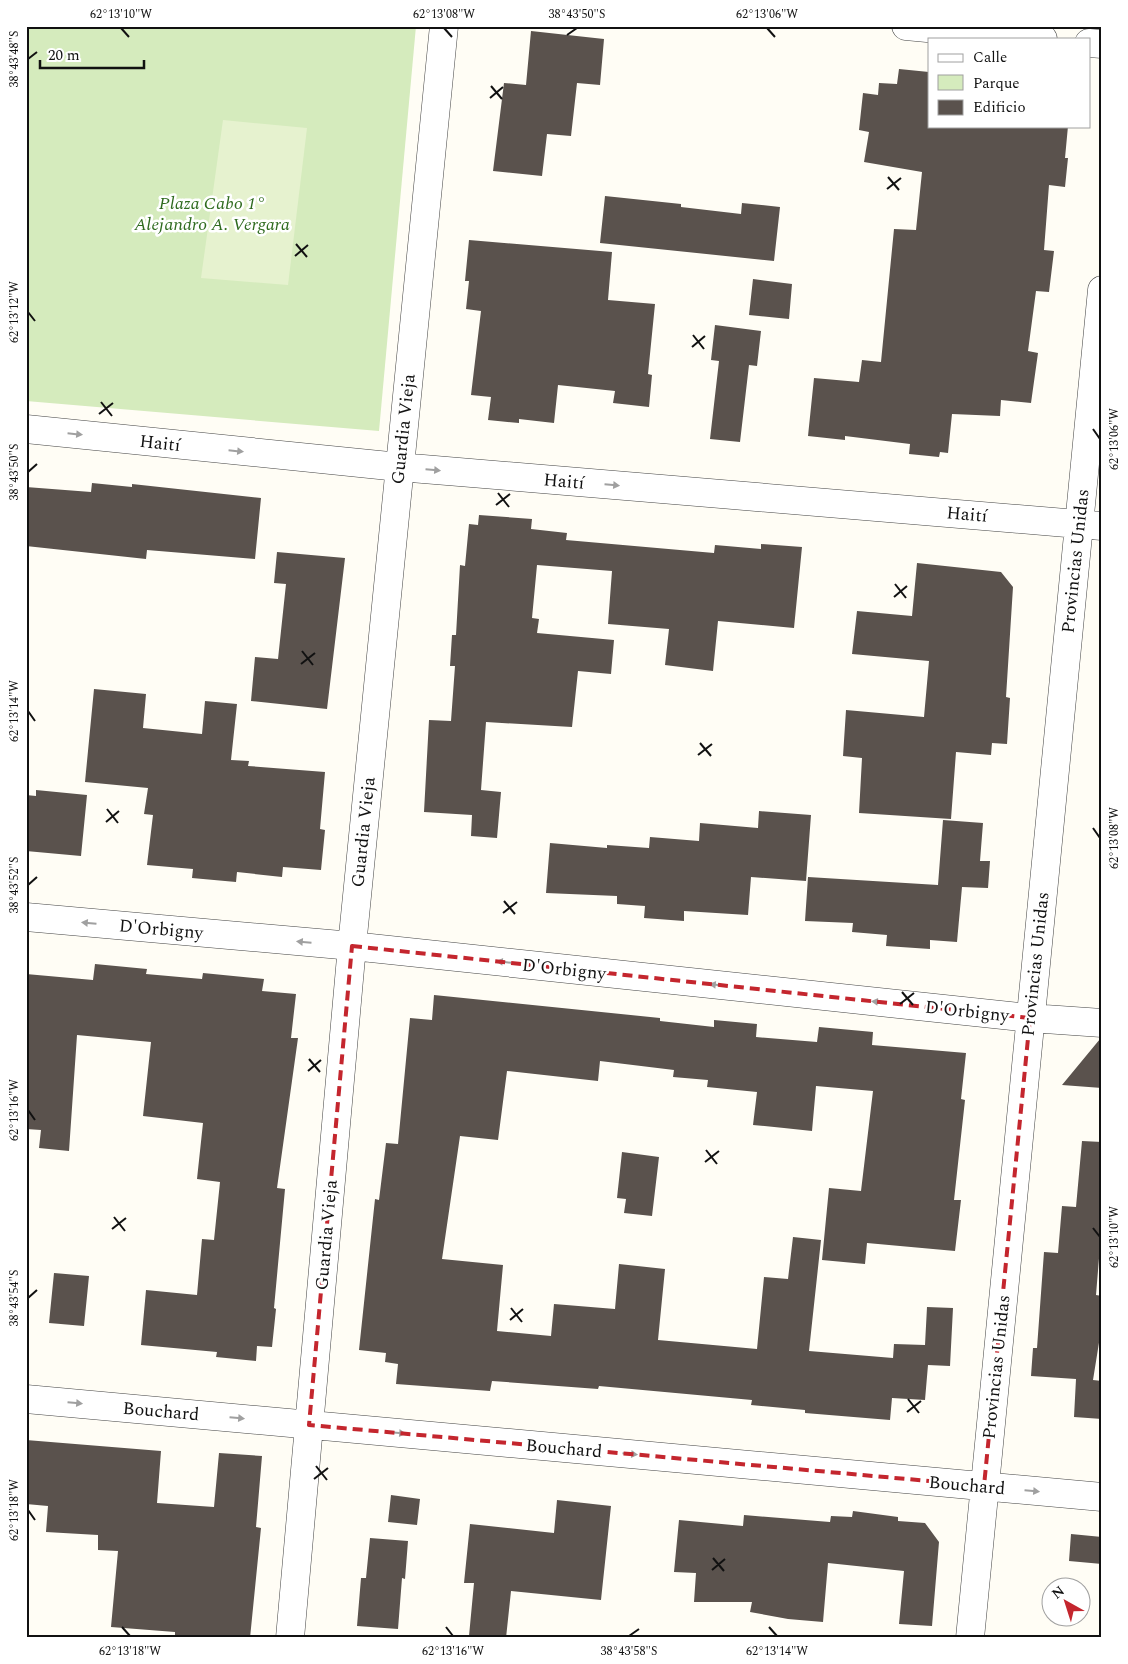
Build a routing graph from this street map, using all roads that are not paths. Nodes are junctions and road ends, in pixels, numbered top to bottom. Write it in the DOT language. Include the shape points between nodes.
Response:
graph roads {
  1 [pos="444,26"];
  2 [pos="906,26"];
  3 [pos="1032,38"];
  4 [pos="1102,290"];
  5 [pos="26,429"];
  6 [pos="399,468"];
  7 [pos="1090,525"];
  8 [pos="26,917"];
  9 [pos="352,946"];
  10 [pos="1030,1018"];
  11 [pos="1102,1023"];
  12 [pos="26,1399"];
  13 [pos="309,1425"];
  14 [pos="984,1486"];
  15 [pos="1102,1497"];
  16 [pos="290,1638"];
  17 [pos="970,1638"];
  1 -- 6 [label="street, Guardia Vieja"];
  2 -- 3 [label="street"];
  4 -- 7 [label="street, Provincias Unidas"];
  5 -- 6 [label="street, Haití, one-way"];
  6 -- 7 [label="street, Haití, one-way"];
  6 -- 9 [label="street, Guardia Vieja"];
  7 -- 10 [label="street, Provincias Unidas"];
  9 -- 8 [label="street, D'Orbigny, one-way"];
  10 -- 9 [label="street, D'Orbigny, one-way"];
  9 -- 13 [label="street, Guardia Vieja"];
  10 -- 11 [label="street, D'Orbigny"];
  10 -- 14 [label="street, Provincias Unidas"];
  12 -- 13 [label="street, Bouchard, one-way"];
  13 -- 14 [label="street, Bouchard, one-way"];
  13 -- 16 [label="street, Guardia Vieja"];
  14 -- 15 [label="street, Bouchard, one-way"];
  14 -- 17 [label="street, Provincias Unidas"];
}
